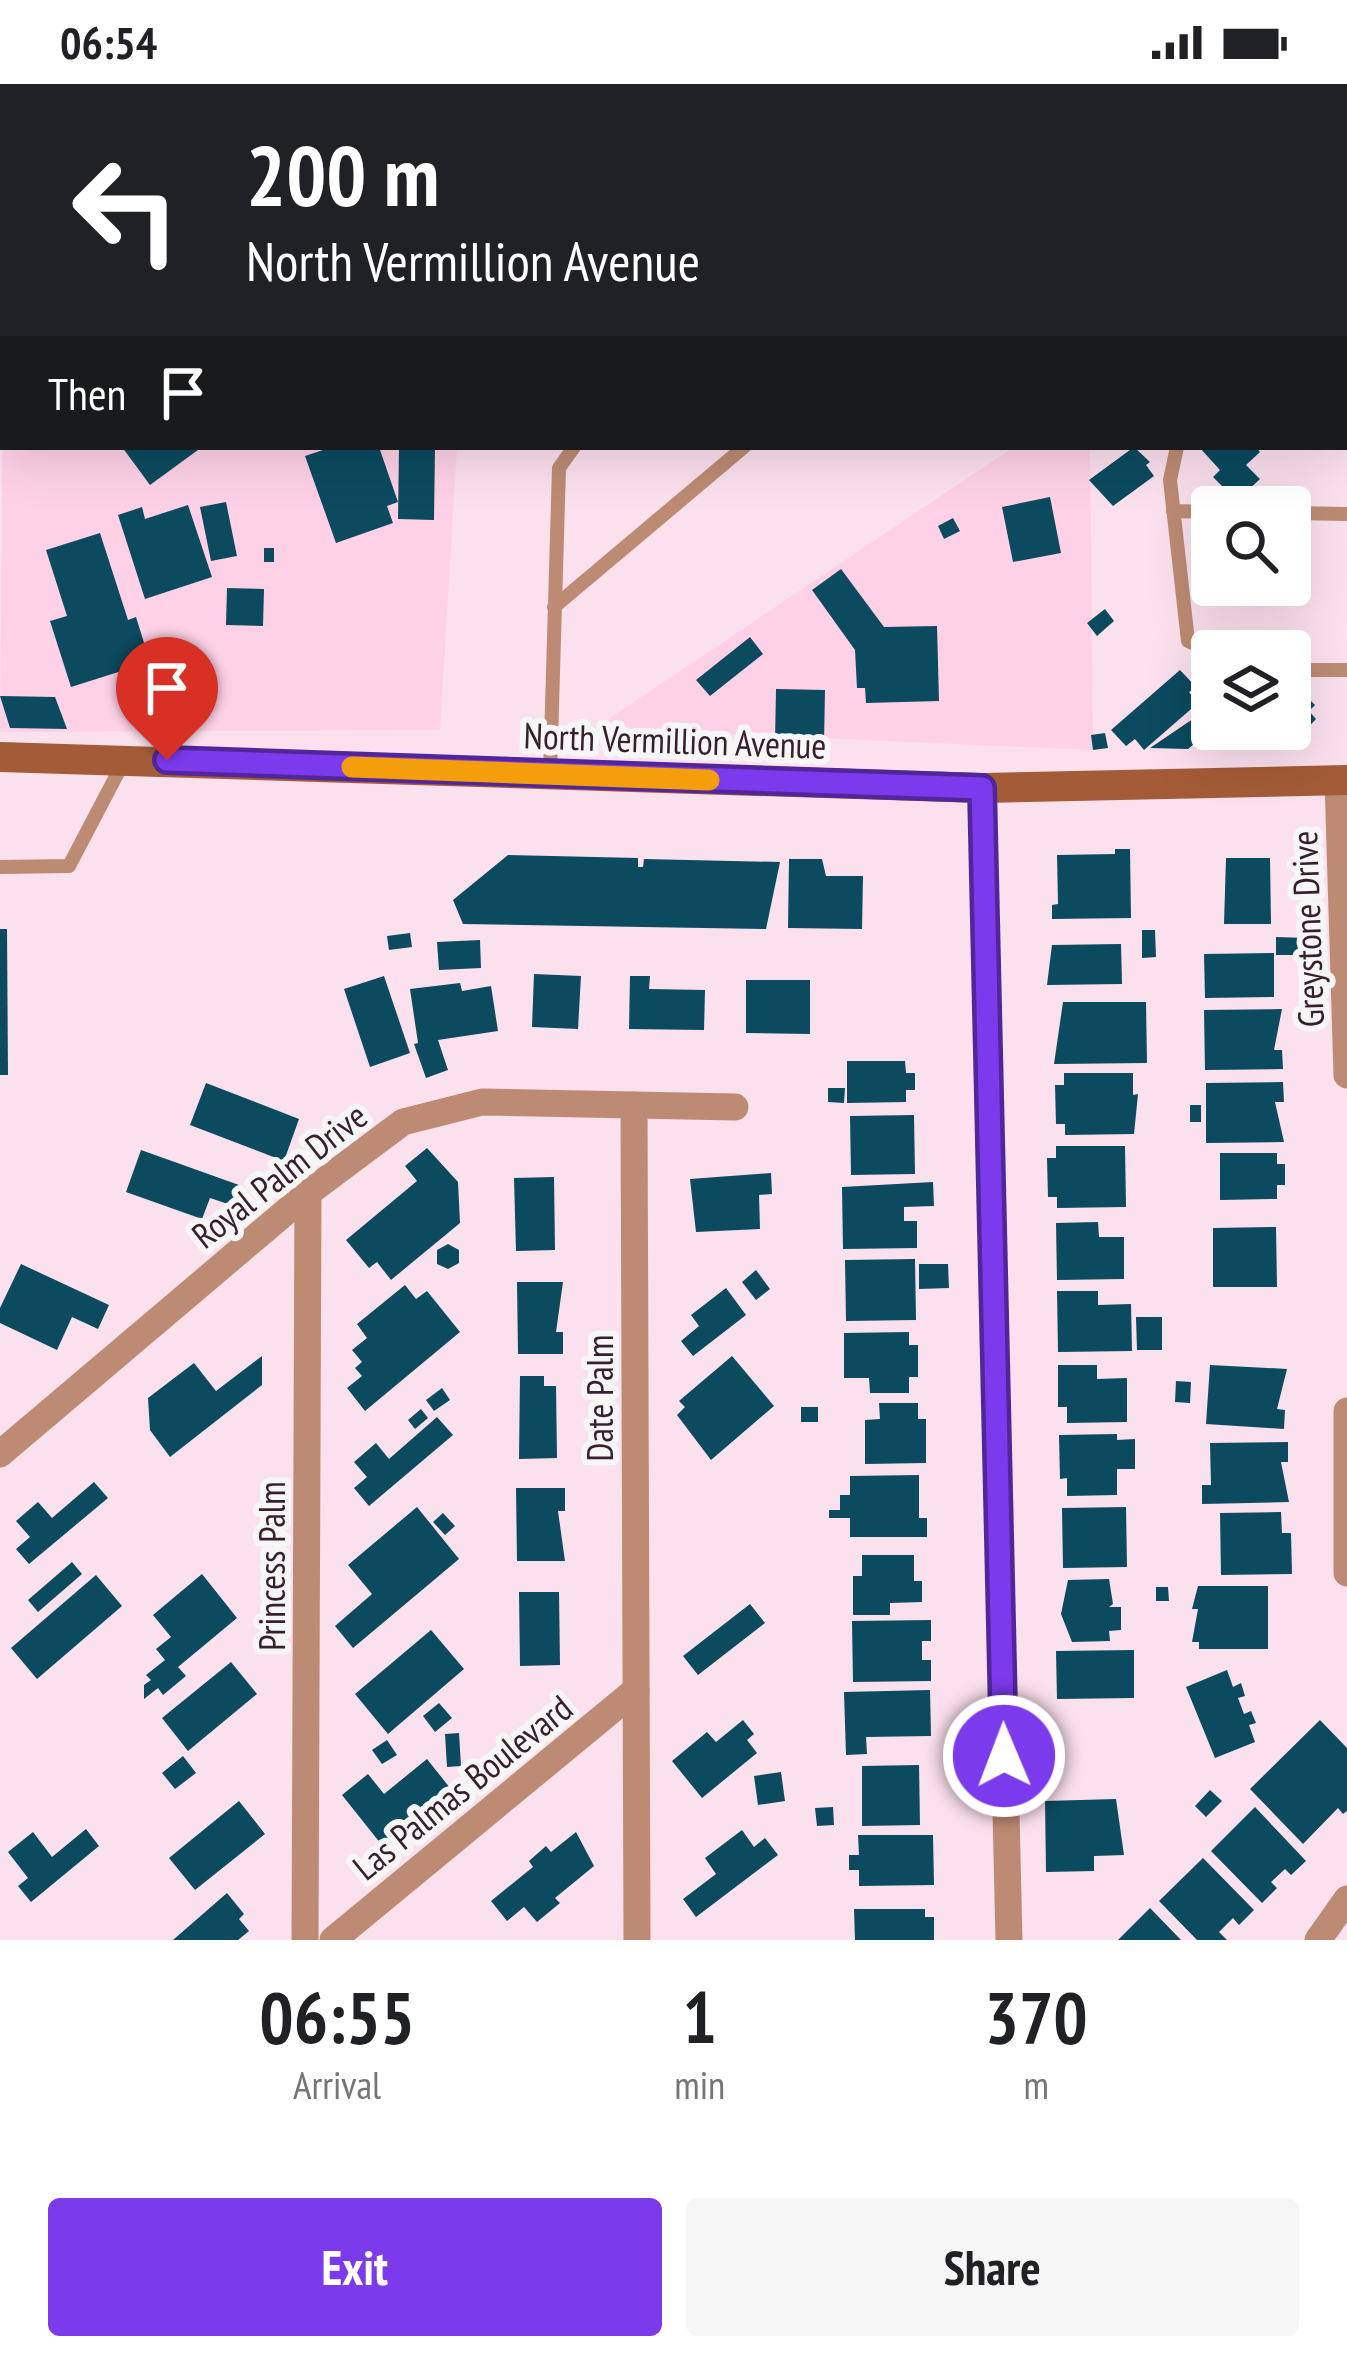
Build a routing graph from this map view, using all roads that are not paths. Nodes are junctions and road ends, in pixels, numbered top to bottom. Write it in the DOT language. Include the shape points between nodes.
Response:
graph roads {
  1 [pos="572,450"];
  2 [pos="740,450"];
  3 [pos="1176,450"];
  4 [pos="1173,511"];
  5 [pos="1191,511"];
  6 [pos="1311,513"];
  7 [pos="1347,514"];
  8 [pos="554,607"];
  9 [pos="1191,642"];
  10 [pos="1311,670"];
  11 [pos="1347,670"];
  12 [pos="0,757"];
  13 [pos="125,758"];
  14 [pos="550,775"];
  15 [pos="1343,780"];
  16 [pos="982,788"];
  17 [pos="0,867"];
  18 [pos="1347,1075"];
  19 [pos="634,1105"];
  20 [pos="735,1107"];
  21 [pos="308,1193"];
  22 [pos="1347,1411"];
  23 [pos="0,1454"];
  24 [pos="1347,1573"];
  25 [pos="636,1690"];
  26 [pos="1347,1898"];
  27 [pos="305,1940"];
  28 [pos="333,1940"];
  29 [pos="637,1940"];
  30 [pos="1009,1940"];
  31 [pos="1318,1940"];
  1 -- 8 [label="lane" via="559,468"];
  2 -- 8 [label="lane"];
  3 -- 4 [label="lane"];
  4 -- 5 [label="lane"];
  4 -- 9 [label="lane"];
  6 -- 7 [label="lane"];
  8 -- 14 [label="lane"];
  10 -- 11 [label="lane"];
  12 -- 13 [label="street, North Vermillion Avenue"];
  13 -- 14 [label="street, North Vermillion Avenue"];
  13 -- 17 [label="lane" via="69,866"];
  14 -- 16 [label="street, North Vermillion Avenue"];
  15 -- 16 [label="street, North Vermillion Avenue"];
  15 -- 18 [label="street, Greystone Drive"];
  16 -- 30 [label="street"];
  19 -- 20 [label="street, Royal Palm Drive"];
  19 -- 21 [label="street, Royal Palm Drive" via="482,1102 403,1122"];
  19 -- 25 [label="street, Date Palm"];
  21 -- 23 [label="street, Royal Palm Drive"];
  21 -- 27 [label="street, Princess Palm"];
  22 -- 24 [label="street"];
  25 -- 28 [label="street, Las Palmas Boulevard"];
  25 -- 29 [label="street, Date Palm"];
  26 -- 31 [label="street"];
}
